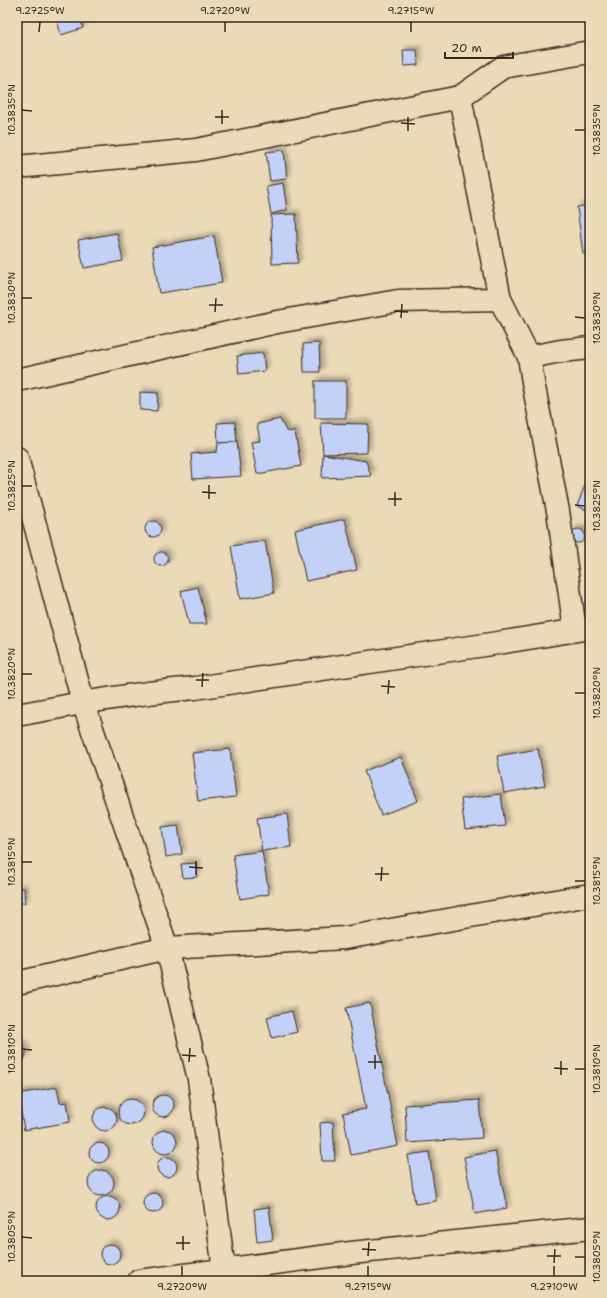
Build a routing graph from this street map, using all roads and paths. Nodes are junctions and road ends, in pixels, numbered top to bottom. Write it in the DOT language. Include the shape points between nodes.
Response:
graph roads {
  1 [pos="590,52"];
  2 [pos="460,97"];
  3 [pos="17,167"];
  4 [pos="500,299"];
  5 [pos="590,348"];
  6 [pos="529,358"];
  7 [pos="17,380"];
  8 [pos="17,458"];
  9 [pos="582,629"];
  10 [pos="83,702"];
  11 [pos="17,716"];
  12 [pos="590,895"];
  13 [pos="167,948"];
  14 [pos="17,984"];
  15 [pos="590,1228"];
  16 [pos="224,1270"];
  17 [pos="139,1281"];
  1 -- 2 [label="street" via="503,67"];
  2 -- 3 [label="street" via="196,150"];
  2 -- 4 [label="street"];
  4 -- 6 [label="street"];
  4 -- 7 [label="street" via="398,301 277,322"];
  5 -- 6 [label="street"];
  6 -- 9 [label="street"];
  8 -- 10 [label="street"];
  9 -- 10 [label="street" via="195,688"];
  10 -- 11 [label="street"];
  10 -- 13 [label="street"];
  12 -- 13 [label="street" via="345,938"];
  13 -- 14 [label="street"];
  13 -- 16 [label="street" via="199,1079"];
  15 -- 16 [label="street" via="351,1253"];
  16 -- 17 [label="street"];
}
